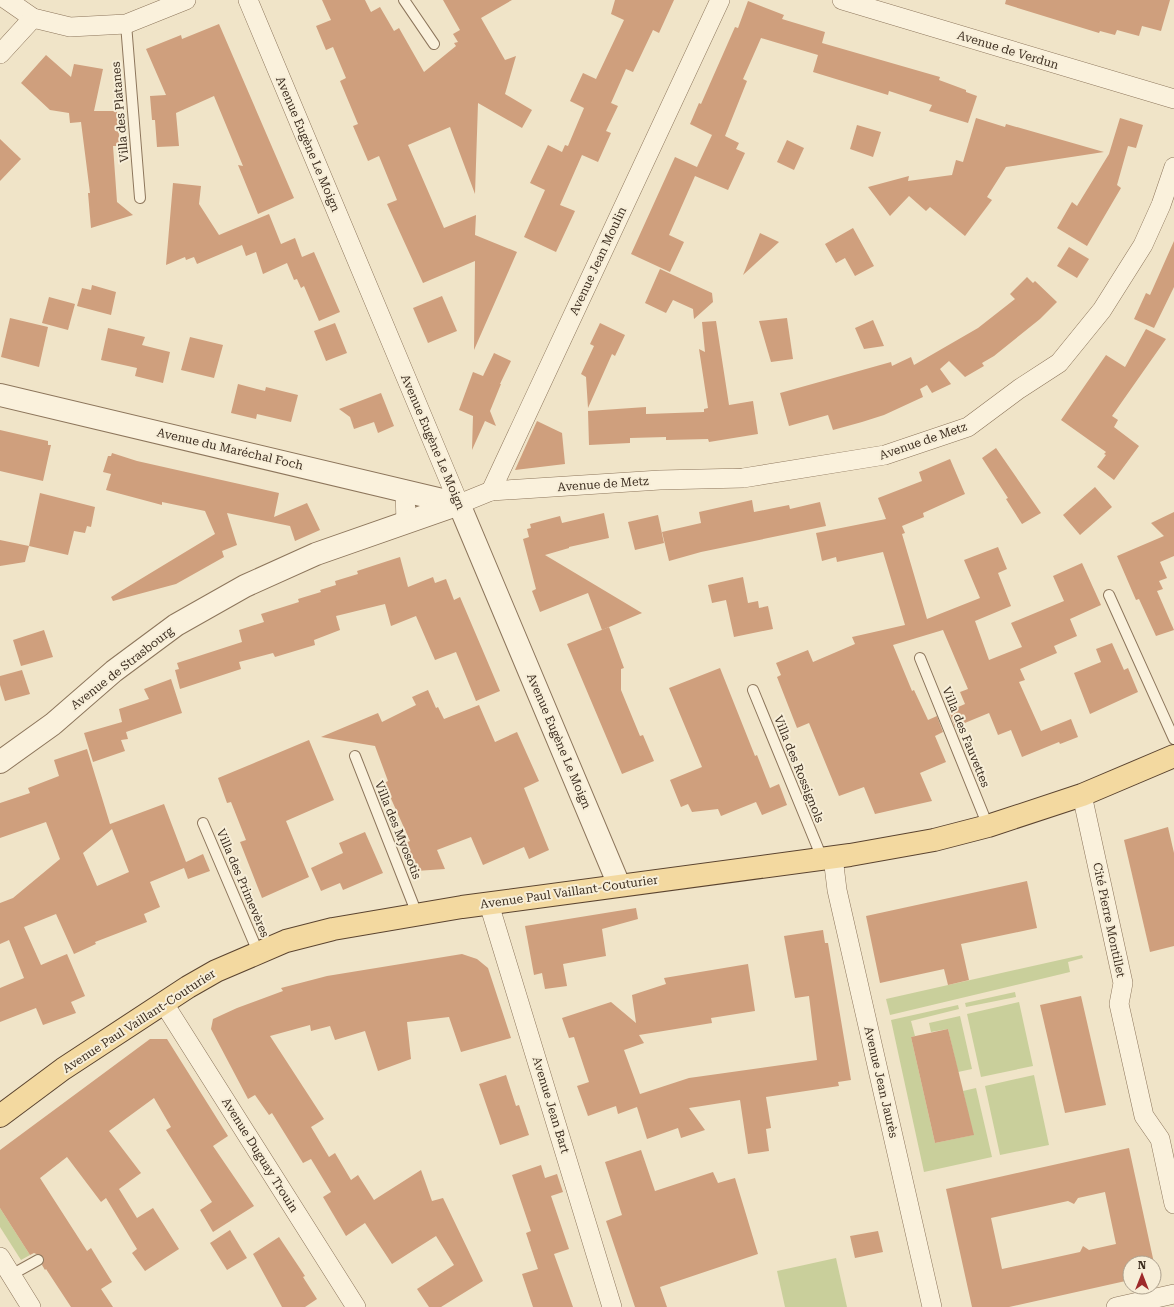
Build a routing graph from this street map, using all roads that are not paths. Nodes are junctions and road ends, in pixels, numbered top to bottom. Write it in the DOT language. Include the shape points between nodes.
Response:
graph roads {
  1 [pos="7,0"];
  2 [pos="186,0"];
  3 [pos="248,0"];
  4 [pos="404,0"];
  5 [pos="720,0"];
  6 [pos="842,0"];
  7 [pos="33,18"];
  8 [pos="126,24"];
  9 [pos="434,44"];
  10 [pos="0,54"];
  11 [pos="1174,99"];
  12 [pos="1174,167"];
  13 [pos="140,198"];
  14 [pos="0,396"];
  15 [pos="405,490"];
  16 [pos="491,491"];
  17 [pos="459,504"];
  18 [pos="406,523"];
  19 [pos="1109,595"];
  20 [pos="920,658"];
  21 [pos="753,690"];
  22 [pos="1174,739"];
  23 [pos="355,756"];
  24 [pos="1174,756"];
  25 [pos="0,762"];
  26 [pos="1082,795"];
  27 [pos="203,823"];
  28 [pos="988,826"];
  29 [pos="827,858"];
  30 [pos="619,885"];
  31 [pos="489,904"];
  32 [pos="417,914"];
  33 [pos="258,952"];
  34 [pos="163,1002"];
  35 [pos="0,1116"];
  36 [pos="1174,1204"];
  37 [pos="0,1257"];
  38 [pos="38,1260"];
  39 [pos="11,1275"];
  40 [pos="1174,1294"];
  41 [pos="31,1307"];
  42 [pos="356,1307"];
  43 [pos="612,1307"];
  44 [pos="932,1307"];
  45 [pos="1116,1307"];
  1 -- 7 [label="street"];
  2 -- 8 [label="street"];
  3 -- 17 [label="street, Avenue Eugène Le Moign"];
  4 -- 9 [label="lane"];
  5 -- 16 [label="street, Avenue Jean Moulin"];
  6 -- 11 [label="street, Avenue de Verdun"];
  7 -- 8 [label="street" via="70,27"];
  7 -- 10 [label="street"];
  8 -- 13 [label="lane, Villa des Platanes"];
  12 -- 16 [label="street, Avenue de Metz" via="1143,245 1102,310 1059,363 968,427 885,455 743,478 660,480"];
  14 -- 15 [label="street, Avenue du Maréchal Foch"];
  15 -- 17 [label="street, Avenue du Maréchal Foch"];
  15 -- 18 [label="street"];
  16 -- 17 [label="street"];
  17 -- 18 [label="street, Avenue de Strasbourg"];
  17 -- 30 [label="street, Avenue Eugène Le Moign"];
  18 -- 25 [label="street, Avenue de Strasbourg" via="316,554 245,586 176,625 114,671 53,724"];
  19 -- 22 [label="lane"];
  20 -- 28 [label="lane, Villa des Fauvettes"];
  21 -- 29 [label="lane, Villa des Rossignols"];
  23 -- 32 [label="lane, Villa des Myosotis"];
  24 -- 26 [label="main road, Avenue Paul Vaillant-Couturier"];
  26 -- 28 [label="main road, Avenue Paul Vaillant-Couturier"];
  26 -- 36 [label="street, Cité Pierre Montillet" via="1123,983 1119,1004 1144,1116 1160,1139"];
  27 -- 33 [label="lane, Villa des Primevères"];
  28 -- 29 [label="main road, Avenue Paul Vaillant-Couturier" via="934,840"];
  29 -- 30 [label="main road, Avenue Paul Vaillant-Couturier"];
  29 -- 44 [label="street, Avenue Jean Jaurès" via="837,890"];
  30 -- 31 [label="main road, Avenue Paul Vaillant-Couturier"];
  31 -- 32 [label="main road, Avenue Paul Vaillant-Couturier"];
  31 -- 43 [label="street, Avenue Jean Bart"];
  32 -- 33 [label="main road, Avenue Paul Vaillant-Couturier" via="333,929 286,941"];
  33 -- 34 [label="main road, Avenue Paul Vaillant-Couturier" via="216,971"];
  34 -- 35 [label="main road, Avenue Paul Vaillant-Couturier" via="124,1031 63,1069"];
  34 -- 42 [label="street, Avenue Duguay Trouin"];
  37 -- 39 [label="street"];
  38 -- 39 [label="lane"];
  39 -- 41 [label="street"];
  40 -- 45 [label="street"];
}
